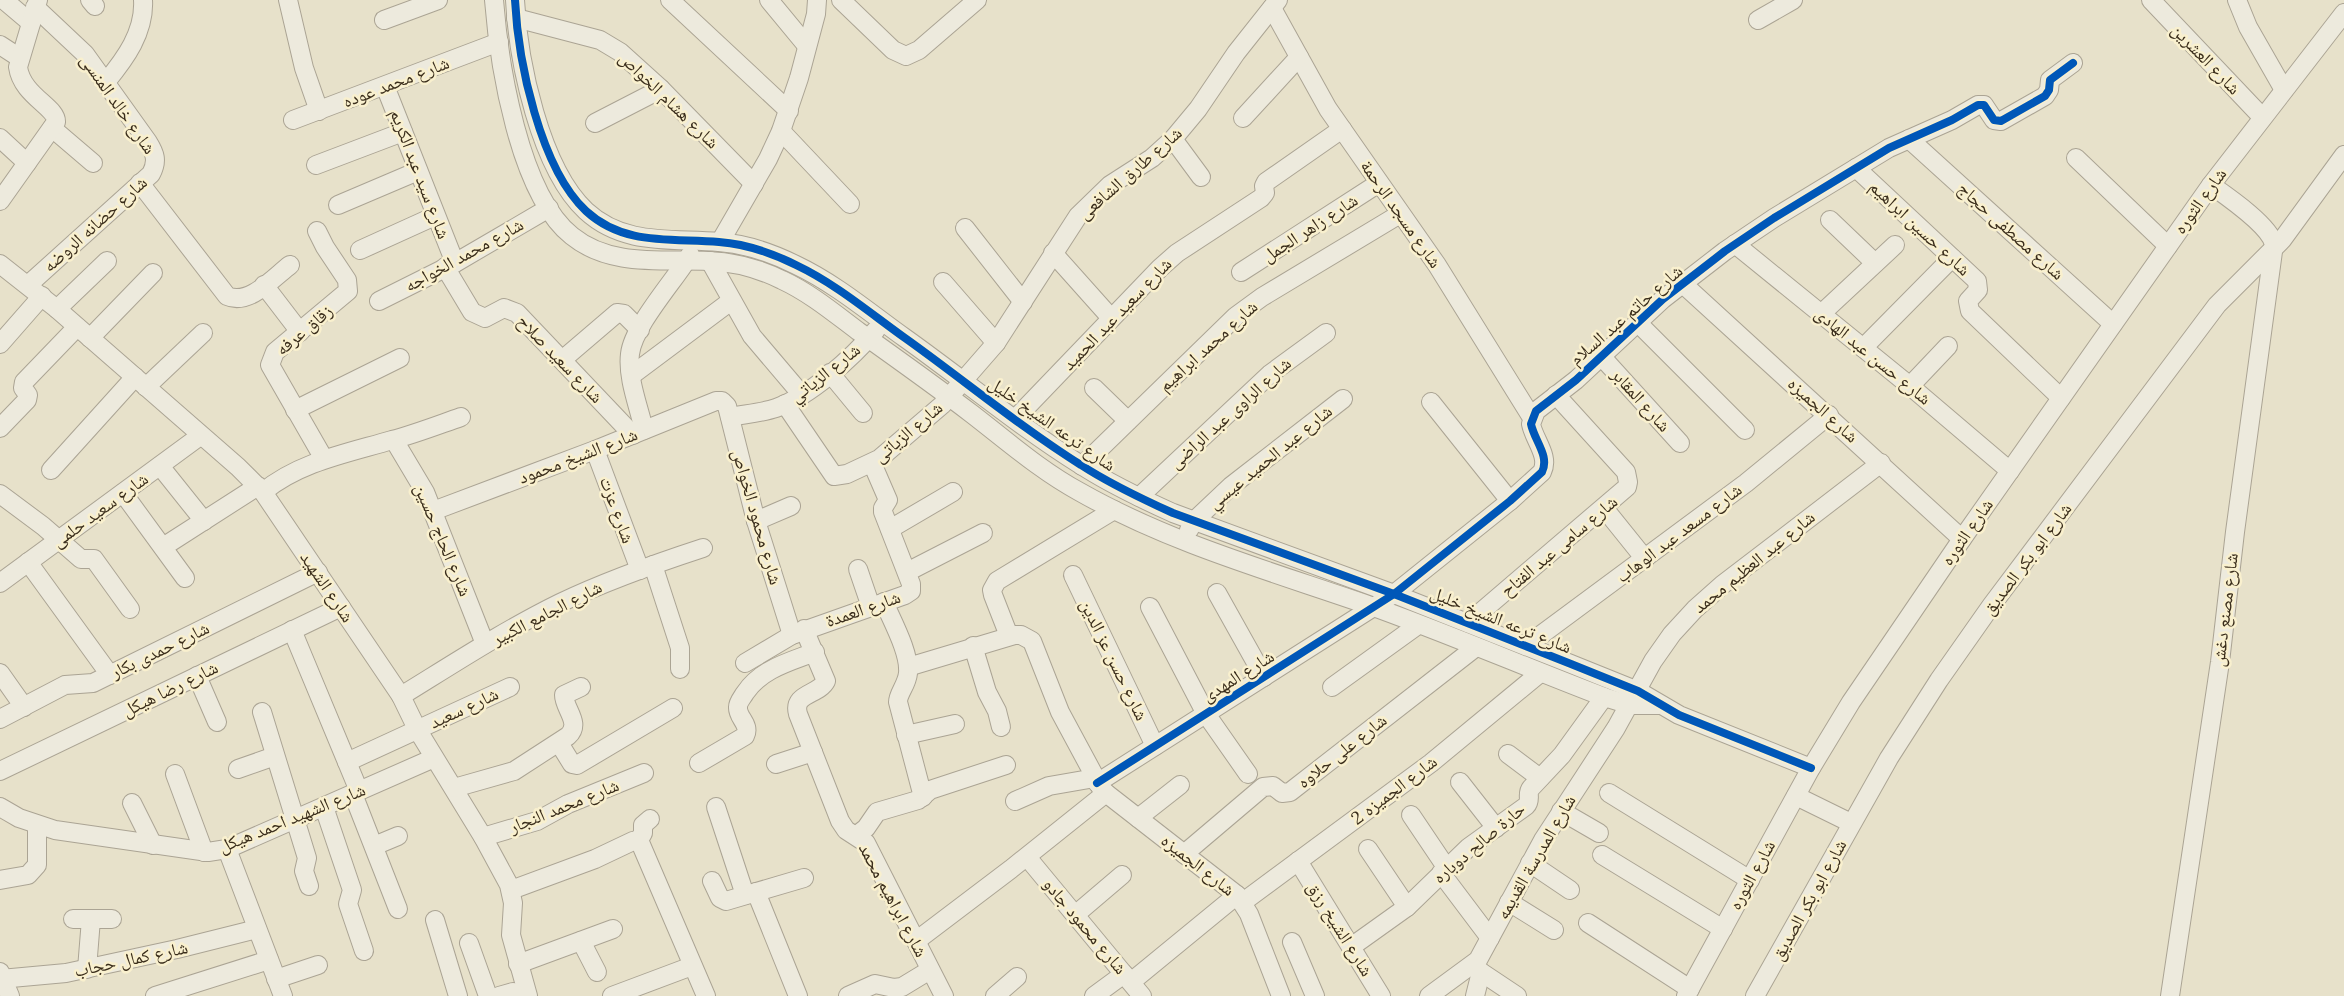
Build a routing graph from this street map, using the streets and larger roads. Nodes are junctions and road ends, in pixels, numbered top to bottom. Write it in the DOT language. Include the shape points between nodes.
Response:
graph roads {
  1 [pos="4,0"];
  2 [pos="143,0"];
  3 [pos="288,0"];
  4 [pos="438,0"];
  5 [pos="494,0"];
  6 [pos="515,0"];
  7 [pos="670,0"];
  8 [pos="770,0"];
  9 [pos="817,0"];
  10 [pos="977,0"];
  11 [pos="1793,0"];
  12 [pos="2151,0"];
  13 [pos="2237,0"];
  14 [pos="851,3"];
  15 [pos="1275,4"];
  16 [pos="35,10"];
  17 [pos="2344,12"];
  18 [pos="516,18"];
  19 [pos="384,20"];
  20 [pos="1758,20"];
  21 [pos="499,42"];
  22 [pos="0,45"];
  23 [pos="807,46"];
  24 [pos="20,58"];
  25 [pos="1299,58"];
  26 [pos="2073,64"];
  27 [pos="106,82"];
  28 [pos="385,86"];
  29 [pos="661,89"];
  30 [pos="2284,90"];
  31 [pos="319,111"];
  32 [pos="789,111"];
  33 [pos="2262,117"];
  34 [pos="1243,118"];
  35 [pos="293,120"];
  36 [pos="595,123"];
  37 [pos="52,128"];
  38 [pos="1342,129"];
  39 [pos="781,131"];
  40 [pos="403,132"];
  41 [pos="0,138"];
  42 [pos="1173,139"];
  43 [pos="1909,139"];
  44 [pos="2344,155"];
  45 [pos="2076,158"];
  46 [pos="156,160"];
  47 [pos="27,163"];
  48 [pos="93,163"];
  49 [pos="316,166"];
  50 [pos="1856,168"];
  51 [pos="418,171"];
  52 [pos="1201,177"];
  53 [pos="140,183"];
  54 [pos="1379,183"];
  55 [pos="754,184"];
  56 [pos="2211,185"];
  57 [pos="0,200"];
  58 [pos="850,204"];
  59 [pos="338,205"];
  60 [pos="549,208"];
  61 [pos="1400,214"];
  62 [pos="436,216"];
  63 [pos="1830,220"];
  64 [pos="965,228"];
  65 [pos="317,231"];
  66 [pos="698,241"];
  67 [pos="720,242"];
  68 [pos="1735,244"];
  69 [pos="1895,245"];
  70 [pos="2168,246"];
  71 [pos="360,250"];
  72 [pos="2273,250"];
  73 [pos="1054,253"];
  74 [pos="1952,258"];
  75 [pos="107,261"];
  76 [pos="686,261"];
  77 [pos="710,261"];
  78 [pos="1875,263"];
  79 [pos="0,264"];
  80 [pos="290,265"];
  81 [pos="450,265"];
  82 [pos="1241,272"];
  83 [pos="153,273"];
  84 [pos="943,282"];
  85 [pos="1683,284"];
  86 [pos="264,285"];
  87 [pos="35,290"];
  88 [pos="731,300"];
  89 [pos="379,301"];
  90 [pos="1023,302"];
  91 [pos="57,309"];
  92 [pos="1821,314"];
  93 [pos="1112,318"];
  94 [pos="882,322"];
  95 [pos="1638,323"];
  96 [pos="2113,324"];
  97 [pos="77,326"];
  98 [pos="640,330"];
  99 [pos="300,332"];
  100 [pos="203,333"];
  101 [pos="1326,333"];
  102 [pos="90,338"];
  103 [pos="868,338"];
  104 [pos="996,343"];
  105 [pos="0,344"];
  106 [pos="1948,346"];
  107 [pos="1863,348"];
  108 [pos="1601,356"];
  109 [pos="400,358"];
  110 [pos="562,360"];
  111 [pos="830,373"];
  112 [pos="632,375"];
  113 [pos="963,380"];
  114 [pos="140,382"];
  115 [pos="1910,386"];
  116 [pos="1094,388"];
  117 [pos="802,395"];
  118 [pos="1556,395"];
  119 [pos="949,397"];
  120 [pos="2061,398"];
  121 [pos="1343,399"];
  122 [pos="722,400"];
  123 [pos="1431,402"];
  124 [pos="785,404"];
  125 [pos="295,410"];
  126 [pos="863,413"];
  127 [pos="1829,415"];
  128 [pos="461,417"];
  129 [pos="730,417"];
  130 [pos="1532,418"];
  131 [pos="1015,420"];
  132 [pos="1128,421"];
  133 [pos="0,428"];
  134 [pos="1745,430"];
  135 [pos="638,433"];
  136 [pos="200,436"];
  137 [pos="394,440"];
  138 [pos="1680,443"];
  139 [pos="595,450"];
  140 [pos="324,459"];
  141 [pos="872,463"];
  142 [pos="1881,463"];
  143 [pos="160,466"];
  144 [pos="1082,466"];
  145 [pos="51,470"];
  146 [pos="2010,471"];
  147 [pos="261,489"];
  148 [pos="953,492"];
  149 [pos="124,493"];
  150 [pos="0,494"];
  151 [pos="1138,497"];
  152 [pos="1510,501"];
  153 [pos="791,506"];
  154 [pos="1604,508"];
  155 [pos="1114,510"];
  156 [pos="434,511"];
  157 [pos="204,521"];
  158 [pos="756,521"];
  159 [pos="1194,521"];
  160 [pos="890,529"];
  161 [pos="983,533"];
  162 [pos="1962,539"];
  163 [pos="60,540"];
  164 [pos="1183,541"];
  165 [pos="163,547"];
  166 [pos="703,548"];
  167 [pos="1645,559"];
  168 [pos="28,562"];
  169 [pos="647,567"];
  170 [pos="858,569"];
  171 [pos="318,572"];
  172 [pos="907,572"];
  173 [pos="1073,575"];
  174 [pos="185,578"];
  175 [pos="0,583"];
  176 [pos="1217,593"];
  177 [pos="1394,594"];
  178 [pos="878,604"];
  179 [pos="341,607"];
  180 [pos="1150,607"];
  181 [pos="1373,607"];
  182 [pos="130,609"];
  183 [pos="1468,623"];
  184 [pos="1418,625"];
  185 [pos="292,630"];
  186 [pos="798,632"];
  187 [pos="1009,636"];
  188 [pos="485,644"];
  189 [pos="973,646"];
  190 [pos="1526,646"];
  191 [pos="1476,647"];
  192 [pos="815,652"];
  193 [pos="745,663"];
  194 [pos="908,667"];
  195 [pos="680,669"];
  196 [pos="0,673"];
  197 [pos="1540,673"];
  198 [pos="110,675"];
  199 [pos="197,676"];
  200 [pos="1264,677"];
  201 [pos="825,684"];
  202 [pos="510,686"];
  203 [pos="580,687"];
  204 [pos="1332,687"];
  205 [pos="401,696"];
  206 [pos="1604,697"];
  207 [pos="1634,698"];
  208 [pos="24,707"];
  209 [pos="673,708"];
  210 [pos="262,712"];
  211 [pos="1206,714"];
  212 [pos="0,719"];
  213 [pos="217,722"];
  214 [pos="955,724"];
  215 [pos="1001,727"];
  216 [pos="417,729"];
  217 [pos="906,734"];
  218 [pos="559,743"];
  219 [pos="1155,746"];
  220 [pos="813,752"];
  221 [pos="1508,754"];
  222 [pos="275,756"];
  223 [pos="434,758"];
  224 [pos="347,762"];
  225 [pos="698,764"];
  226 [pos="776,764"];
  227 [pos="1006,764"];
  228 [pos="1811,768"];
  229 [pos="238,769"];
  230 [pos="0,771"];
  231 [pos="644,773"];
  232 [pos="175,774"];
  233 [pos="1248,774"];
  234 [pos="1540,778"];
  235 [pos="1460,782"];
  236 [pos="1099,785"];
  237 [pos="1180,785"];
  238 [pos="454,788"];
  239 [pos="356,792"];
  240 [pos="1609,794"];
  241 [pos="1796,796"];
  242 [pos="923,797"];
  243 [pos="1014,801"];
  244 [pos="132,804"];
  245 [pos="0,807"];
  246 [pos="324,807"];
  247 [pos="716,807"];
  248 [pos="1561,811"];
  249 [pos="1411,815"];
  250 [pos="1138,818"];
  251 [pos="650,819"];
  252 [pos="294,820"];
  253 [pos="1852,823"];
  254 [pos="37,825"];
  255 [pos="1496,828"];
  256 [pos="1599,833"];
  257 [pos="857,835"];
  258 [pos="398,836"];
  259 [pos="483,837"];
  260 [pos="639,840"];
  261 [pos="153,845"];
  262 [pos="374,846"];
  263 [pos="227,849"];
  264 [pos="1368,849"];
  265 [pos="204,852"];
  266 [pos="1184,854"];
  267 [pos="1602,855"];
  268 [pos="1027,857"];
  269 [pos="1298,861"];
  270 [pos="1530,863"];
  271 [pos="1444,870"];
  272 [pos="1122,874"];
  273 [pos="804,878"];
  274 [pos="0,880"];
  275 [pos="1750,880"];
  276 [pos="712,881"];
  277 [pos="309,886"];
  278 [pos="511,890"];
  279 [pos="1570,890"];
  280 [pos="750,894"];
  281 [pos="1240,899"];
  282 [pos="1509,902"];
  283 [pos="1407,907"];
  284 [pos="398,909"];
  285 [pos="1075,915"];
  286 [pos="112,919"];
  287 [pos="435,920"];
  288 [pos="1588,923"];
  289 [pos="1723,928"];
  290 [pos="257,929"];
  291 [pos="613,929"];
  292 [pos="1554,930"];
  293 [pos="1490,938"];
  294 [pos="581,941"];
  295 [pos="916,941"];
  296 [pos="1292,942"];
  297 [pos="469,943"];
  298 [pos="1351,947"];
  299 [pos="364,951"];
  300 [pos="269,960"];
  301 [pos="518,964"];
  302 [pos="318,965"];
  303 [pos="692,966"];
  304 [pos="87,969"];
  305 [pos="1477,969"];
  306 [pos="930,970"];
  307 [pos="597,972"];
  308 [pos="1,977"];
  309 [pos="1017,977"];
  310 [pos="1128,978"];
  311 [pos="276,979"];
  312 [pos="1688,992"];
  313 [pos="1274,993"];
  314 [pos="513,994"];
  315 [pos="10,996"];
  316 [pos="155,996"];
  317 [pos="283,996"];
  318 [pos="458,996"];
  319 [pos="488,996"];
  320 [pos="612,996"];
  321 [pos="706,996"];
  322 [pos="798,996"];
  323 [pos="848,996"];
  324 [pos="944,996"];
  325 [pos="995,996"];
  326 [pos="1094,996"];
  327 [pos="1142,996"];
  328 [pos="1315,996"];
  329 [pos="1382,996"];
  330 [pos="1429,996"];
  331 [pos="1476,996"];
  332 [pos="1517,996"];
  333 [pos="1756,996"];
  334 [pos="2170,996"];
  1 -- 16 [label="street, شارع خالد المنسى"];
  2 -- 27 [label="street" via="137,34 125,60"];
  3 -- 31 [label="street" via="304,68"];
  4 -- 19 [label="street"];
  5 -- 21 [label="street, شارع ترعه الشيخ خليل"];
  6 -- 18 [label="street, شارع ترعه الشيخ خليل"];
  7 -- 32 [label="street"];
  8 -- 23 [label="street"];
  9 -- 23 [label="street"];
  10 -- 14 [label="street" via="919,50 906,56 892,50"];
  11 -- 20 [label="street"];
  12 -- 33 [label="street, شارع العشرين"];
  13 -- 30 [label="street" via="2248,27"];
  15 -- 25 [label="street, شارع مسجد الرحمة"];
  15 -- 42 [label="street, شارع طارق الشافعى"];
  16 -- 24 [label="street"];
  16 -- 27 [label="street, شارع خالد المنسى" via="85,54"];
  17 -- 30 [label="street, شارع الثوره"];
  18 -- 29 [label="street, شارع هشام الخواص" via="610,45"];
  18 -- 66 [label="street, شارع ترعه الشيخ خليل" via="522,62 535,114 554,163 583,208 623,234"];
  21 -- 28 [label="street, شارع محمد عوده"];
  21 -- 60 [label="street, شارع ترعه الشيخ خليل" via="511,114 530,170"];
  22 -- 24 [label="street"];
  23 -- 32 [label="street"];
  24 -- 37 [label="street" via="18,67 22,84 55,114 56,122"];
  25 -- 34 [label="street"];
  25 -- 38 [label="street, شارع مسجد الرحمة"];
  26 -- 43 [label="street, شارع حاتم عبد السلام" via="2050,80 2045,96 2001,121 1994,120 1982,103"];
  27 -- 46 [label="street, شارع خالد المنسى" via="154,151"];
  28 -- 31 [label="street, شارع محمد عوده"];
  28 -- 40 [label="street, شارع سيد عبد الكريم"];
  29 -- 36 [label="street"];
  29 -- 55 [label="street, شارع هشام الخواص"];
  30 -- 33 [label="street, شارع الثوره"];
  31 -- 35 [label="street, شارع محمد عوده"];
  32 -- 39 [label="street"];
  33 -- 56 [label="street, شارع الثوره"];
  37 -- 47 [label="street"];
  37 -- 48 [label="street"];
  38 -- 54 [label="street, شارع مسجد الرحمة"];
  38 -- 93 [label="street, شارع سعيد عبد الحميد" via="1266,182 1261,198 1177,253"];
  39 -- 55 [label="street"];
  39 -- 58 [label="street"];
  40 -- 49 [label="street"];
  40 -- 51 [label="street, شارع سيد عبد الكريم"];
  41 -- 47 [label="street"];
  42 -- 52 [label="street"];
  42 -- 73 [label="street, شارع طارق الشافعى" via="1093,200 1078,216"];
  43 -- 50 [label="street, شارع حاتم عبد السلام"];
  43 -- 96 [label="street, شارع مصطفى حجاج"];
  44 -- 72 [label="street, شارع ابو بكر الصديق"];
  45 -- 70 [label="street"];
  46 -- 53 [label="street, شارع حضانه الروضه" via="151,174"];
  47 -- 57 [label="street"];
  50 -- 68 [label="street, شارع حاتم عبد السلام"];
  50 -- 74 [label="street, شارع حسين ابراهيم"];
  51 -- 59 [label="street"];
  51 -- 62 [label="street, شارع سيد عبد الكريم"];
  53 -- 86 [label="street" via="227,296 245,298"];
  53 -- 87 [label="street, شارع حضانه الروضه"];
  54 -- 61 [label="street, شارع مسجد الرحمة"];
  54 -- 82 [label="street, شارع زاهر الجمل"];
  55 -- 67 [label="street"];
  56 -- 70 [label="street, شارع الثوره"];
  56 -- 72 [label="street" via="2271,235"];
  60 -- 76 [label="street, شارع ترعه الشيخ خليل" via="571,236 594,249 645,261"];
  60 -- 81 [label="street, شارع محمد الخواجه"];
  61 -- 130 [label="street, شارع مسجد الرحمة" via="1442,273"];
  61 -- 132 [label="street, شارع محمد ابراهيم" via="1236,316"];
  62 -- 71 [label="street"];
  62 -- 81 [label="street, شارع سيد عبد الكريم"];
  63 -- 78 [label="street"];
  64 -- 90 [label="street"];
  65 -- 99 [label="street, زقاق عرفه" via="349,287 346,294"];
  66 -- 67 [label="street, شارع ترعه الشيخ خليل"];
  66 -- 76 [label="street"];
  67 -- 94 [label="street, شارع ترعه الشيخ خليل" via="748,246 795,264"];
  68 -- 85 [label="street, شارع حاتم عبد السلام"];
  68 -- 92 [label="street, شارع حسن عبد الهادى"];
  69 -- 78 [label="street"];
  70 -- 96 [label="street, شارع الثوره"];
  72 -- 253 [label="street, شارع ابو بكر الصديق" via="2217,305 1997,598 1939,680"];
  72 -- 334 [label="street, شارع مصنع دغش" via="2220,662"];
  73 -- 90 [label="street, شارع طارق الشافعى"];
  73 -- 93 [label="street"];
  74 -- 107 [label="street"];
  74 -- 120 [label="street, شارع حسين ابراهيم" via="1979,284 1968,301 1970,311"];
  75 -- 91 [label="street"];
  76 -- 77 [label="street, شارع ترعه الشيخ خليل"];
  76 -- 98 [label="street"];
  77 -- 88 [label="street"];
  77 -- 103 [label="street, شارع ترعه الشيخ خليل" via="757,270 781,279"];
  78 -- 92 [label="street"];
  79 -- 87 [label="street, شارع الشهيد"];
  80 -- 86 [label="street"];
  81 -- 89 [label="street, شارع محمد الخواجه"];
  81 -- 110 [label="street, شارع سعيد صلاح" via="476,315 485,318 504,308 513,310"];
  83 -- 102 [label="street"];
  84 -- 104 [label="street"];
  85 -- 95 [label="street, شارع حاتم عبد السلام"];
  85 -- 127 [label="street, شارع الجميزه"];
  86 -- 99 [label="street"];
  87 -- 91 [label="street, شارع الشهيد"];
  87 -- 105 [label="street, شارع حضانه الروضه"];
  88 -- 112 [label="street"];
  88 -- 117 [label="street" via="752,336"];
  90 -- 104 [label="street, شارع طارق الشافعى"];
  91 -- 97 [label="street, شارع الشهيد"];
  92 -- 107 [label="street, شارع حسن عبد الهادى"];
  93 -- 131 [label="street, شارع سعيد عبد الحميد"];
  94 -- 103 [label="street, شارع الزياتي"];
  94 -- 113 [label="street, شارع ترعه الشيخ خليل"];
  95 -- 108 [label="street, شارع حاتم عبد السلام"];
  95 -- 134 [label="street"];
  96 -- 120 [label="street, شارع الثوره"];
  97 -- 102 [label="street, شارع الشهيد"];
  97 -- 133 [label="street" via="24,382 22,386 28,395 27,400"];
  98 -- 110 [label="street" via="624,314 617,313"];
  98 -- 112 [label="street" via="631,348"];
  99 -- 125 [label="street, زقاق عرفه" via="272,356 270,365"];
  100 -- 114 [label="street"];
  101 -- 151 [label="street, شارع الراوى عبد الراضى" via="1270,374"];
  102 -- 114 [label="street, شارع الشهيد"];
  103 -- 111 [label="street, شارع الزياتي"];
  103 -- 119 [label="street, شارع ترعه الشيخ خليل"];
  104 -- 113 [label="street, شارع طارق الشافعى"];
  106 -- 115 [label="street"];
  107 -- 115 [label="street, شارع حسن عبد الهادى"];
  108 -- 118 [label="street, شارع حاتم عبد السلام"];
  108 -- 138 [label="street, شارع المقابر"];
  109 -- 125 [label="street"];
  110 -- 135 [label="street, شارع سعيد صلاح"];
  111 -- 117 [label="street, شارع الزياتي"];
  111 -- 126 [label="street"];
  112 -- 135 [label="street"];
  113 -- 119 [label="street, شارع طارق الشافعى"];
  113 -- 131 [label="street, شارع ترعه الشيخ خليل"];
  114 -- 136 [label="street, شارع الشهيد"];
  114 -- 145 [label="street"];
  115 -- 146 [label="street, شارع حسن عبد الهادى"];
  116 -- 132 [label="street"];
  117 -- 124 [label="street, شارع الزياتي"];
  118 -- 130 [label="street, شارع حاتم عبد السلام"];
  118 -- 154 [label="street, شارع سامى عبد الفتاح" via="1628,476 1624,491"];
  119 -- 141 [label="street, شارع الزياتى"];
  119 -- 155 [label="street, شارع ترعه الشيخ خليل" via="1051,474"];
  120 -- 146 [label="street, شارع الثوره"];
  121 -- 159 [label="street, شارع عبد الحميد عيسي" via="1231,486"];
  122 -- 129 [label="street, شارع محمود الخواص"];
  122 -- 135 [label="street, شارع الشيخ محمود"];
  123 -- 152 [label="street"];
  124 -- 129 [label="street, شارع الزياتي"];
  124 -- 141 [label="street, شارع الزياتى" via="834,476 844,476"];
  125 -- 140 [label="street, زقاق عرفه"];
  127 -- 142 [label="street, شارع الجميزه"];
  127 -- 167 [label="street, شارع مسعد عبد الوهاب"];
  128 -- 137 [label="street"];
  129 -- 158 [label="street, شارع محمود الخواص"];
  130 -- 152 [label="street" via="1532,431 1544,458 1544,468"];
  131 -- 144 [label="street, شارع ترعه الشيخ خليل"];
  132 -- 144 [label="street, شارع محمد ابراهيم"];
  135 -- 139 [label="street, شارع الشيخ محمود"];
  136 -- 143 [label="street, شارع سعيد حلمى"];
  136 -- 147 [label="street, شارع الشهيد"];
  137 -- 140 [label="street"];
  137 -- 156 [label="street, شارع الحاج حسين"];
  139 -- 156 [label="street, شارع الشيخ محمود"];
  139 -- 169 [label="street, شارع عزت"];
  140 -- 147 [label="street"];
  141 -- 160 [label="street, شارع العمدة" via="888,500 883,510"];
  142 -- 162 [label="street, شارع الجميزه"];
  142 -- 207 [label="street, شارع عبد العظيم محمد" via="1763,551 1694,609 1653,661"];
  143 -- 149 [label="street, شارع سعيد حلمى"];
  143 -- 157 [label="street"];
  144 -- 151 [label="street, شارع ترعه الشيخ خليل"];
  146 -- 162 [label="street, شارع الثوره"];
  147 -- 157 [label="street"];
  147 -- 171 [label="street, شارع الشهيد"];
  148 -- 160 [label="street"];
  149 -- 163 [label="street, شارع سعيد حلمى"];
  149 -- 165 [label="street"];
  150 -- 163 [label="street"];
  151 -- 159 [label="street, شارع ترعه الشيخ خليل"];
  152 -- 177 [label="street"];
  153 -- 158 [label="street"];
  154 -- 167 [label="street"];
  154 -- 183 [label="street, شارع سامى عبد الفتاح"];
  155 -- 164 [label="street, شارع ترعه الشيخ خليل"];
  155 -- 187 [label="street" via="996,581 993,595"];
  156 -- 188 [label="street, شارع الحاج حسين"];
  157 -- 165 [label="street"];
  158 -- 186 [label="street, شارع محمود الخواص"];
  159 -- 164 [label="street, شارع عبد الحميد عيسي"];
  159 -- 177 [label="street, شارع ترعه الشيخ خليل"];
  160 -- 172 [label="street, شارع العمدة"];
  161 -- 172 [label="street"];
  162 -- 228 [label="street, شارع الثوره" via="1851,702"];
  163 -- 168 [label="street, شارع سعيد حلمى"];
  163 -- 182 [label="street" via="81,559 94,559"];
  164 -- 181 [label="street, شارع ترعه الشيخ خليل"];
  165 -- 174 [label="street"];
  166 -- 169 [label="street, شارع الجامع الكبير"];
  167 -- 190 [label="street, شارع مسعد عبد الوهاب"];
  168 -- 175 [label="street, شارع سعيد حلمى"];
  168 -- 198 [label="street"];
  169 -- 188 [label="street, شارع الجامع الكبير" via="561,603"];
  169 -- 195 [label="street, شارع عزت" via="680,648"];
  170 -- 178 [label="street"];
  171 -- 179 [label="street, شارع الشهيد"];
  171 -- 198 [label="street, شارع حمدى بكار"];
  172 -- 178 [label="street, شارع العمدة" via="911,591"];
  173 -- 219 [label="street, شارع حسن عز الدين"];
  176 -- 200 [label="street"];
  177 -- 181 [label="street, شارع المهدى"];
  177 -- 183 [label="street, شارع ترعه الشيخ خليل"];
  178 -- 186 [label="street, شارع العمدة"];
  178 -- 194 [label="street"];
  179 -- 185 [label="street, شارع رضا هيكل"];
  179 -- 205 [label="street, شارع الشهيد"];
  180 -- 211 [label="street"];
  181 -- 184 [label="street, شارع ترعه الشيخ خليل"];
  181 -- 200 [label="street, شارع المهدى"];
  183 -- 190 [label="street, شارع ترعه الشيخ خليل"];
  184 -- 191 [label="street, شارع ترعه الشيخ خليل"];
  184 -- 204 [label="street"];
  185 -- 199 [label="street, شارع رضا هيكل"];
  185 -- 224 [label="street"];
  186 -- 192 [label="street, شارع محمود الخواص"];
  186 -- 193 [label="street, شارع العمدة"];
  187 -- 189 [label="street"];
  187 -- 236 [label="street" via="1021,634 1032,641 1060,712"];
  188 -- 205 [label="street, شارع الجامع الكبير"];
  189 -- 194 [label="street"];
  189 -- 215 [label="street"];
  190 -- 207 [label="street, شارع ترعه الشيخ خليل"];
  191 -- 197 [label="street, شارع ترعه الشيخ خليل"];
  191 -- 266 [label="street, شارع على حلاوه" via="1290,792 1282,793 1273,786 1264,787"];
  192 -- 201 [label="street, شارع محمود الخواص" via="826,676"];
  192 -- 225 [label="street" via="777,666 756,680 738,706 747,727 745,736"];
  194 -- 217 [label="street" via="906,684 898,699"];
  196 -- 208 [label="street"];
  197 -- 206 [label="street, شارع ترعه الشيخ خليل"];
  197 -- 269 [label="street, شارع الجميزه 2" via="1438,757"];
  198 -- 208 [label="street, شارع حمدى بكار" via="87,684 65,686"];
  199 -- 213 [label="street"];
  199 -- 230 [label="street, شارع رضا هيكل"];
  200 -- 211 [label="street, شارع المهدى"];
  201 -- 220 [label="street, شارع ابراهيم محمد" via="801,699 797,706"];
  202 -- 216 [label="street, شارع سعيد"];
  203 -- 218 [label="street" via="564,695 574,728"];
  205 -- 216 [label="street, شارع الشهيد"];
  206 -- 207 [label="street, شارع ترعه الشيخ خليل"];
  206 -- 234 [label="street, حارة صالح دوباره" via="1562,755"];
  207 -- 228 [label="street, شارع ترعه الشيخ خليل" via="1659,705 1732,738"];
  207 -- 248 [label="street, شارع المدرسة القديمه"];
  208 -- 212 [label="street, شارع حمدى بكار"];
  209 -- 218 [label="street" via="577,766 572,764"];
  210 -- 222 [label="street"];
  211 -- 219 [label="street, شارع المهدى"];
  211 -- 233 [label="street"];
  214 -- 217 [label="street"];
  216 -- 223 [label="street, شارع الشهيد"];
  216 -- 224 [label="street, شارع سعيد"];
  217 -- 242 [label="street"];
  218 -- 238 [label="street" via="514,771"];
  219 -- 236 [label="street, شارع المهدى"];
  220 -- 226 [label="street"];
  220 -- 257 [label="street, شارع ابراهيم محمد" via="840,821 846,830"];
  221 -- 234 [label="street"];
  222 -- 229 [label="street"];
  222 -- 252 [label="street"];
  223 -- 238 [label="street, شارع الشهيد"];
  223 -- 239 [label="street, شارع الشهيد احمد هيكل"];
  224 -- 239 [label="street"];
  227 -- 242 [label="street" via="930,790"];
  228 -- 241 [label="street, شارع الثوره"];
  231 -- 259 [label="street, شارع محمد النجار" via="568,804 537,821"];
  232 -- 265 [label="street"];
  234 -- 255 [label="street, حارة صالح دوباره" via="1529,790 1528,804"];
  235 -- 255 [label="street"];
  236 -- 243 [label="street" via="1049,786"];
  236 -- 250 [label="street, شارع الجميزه"];
  236 -- 268 [label="street, شارع المهدى"];
  237 -- 250 [label="street"];
  238 -- 259 [label="street, شارع الشهيد"];
  239 -- 246 [label="street, شارع الشهيد احمد هيكل"];
  239 -- 262 [label="street"];
  240 -- 275 [label="street"];
  241 -- 253 [label="street"];
  241 -- 275 [label="street, شارع الثوره"];
  242 -- 257 [label="street" via="877,812"];
  244 -- 261 [label="street"];
  245 -- 254 [label="street, شارع الشهيد احمد هيكل"];
  246 -- 252 [label="street, شارع الشهيد احمد هيكل"];
  246 -- 299 [label="street" via="352,890 348,904"];
  247 -- 280 [label="street"];
  248 -- 256 [label="street"];
  248 -- 270 [label="street, شارع المدرسة القديمه"];
  249 -- 271 [label="street"];
  250 -- 266 [label="street, شارع الجميزه"];
  251 -- 260 [label="street" via="643,825"];
  252 -- 263 [label="street, شارع الشهيد احمد هيكل"];
  252 -- 277 [label="street" via="307,858 304,872"];
  253 -- 333 [label="street, شارع ابو بكر الصديق"];
  254 -- 261 [label="street, شارع الشهيد احمد هيكل"];
  254 -- 274 [label="street" via="37,865 28,875"];
  255 -- 271 [label="street, حارة صالح دوباره"];
  257 -- 295 [label="street, شارع ابراهيم محمد" via="866,843"];
  258 -- 262 [label="street"];
  259 -- 278 [label="street, شارع الشهيد"];
  260 -- 278 [label="street"];
  260 -- 303 [label="street"];
  261 -- 265 [label="street, شارع الشهيد احمد هيكل"];
  262 -- 284 [label="street"];
  263 -- 265 [label="street, شارع الشهيد احمد هيكل"];
  263 -- 290 [label="street"];
  264 -- 283 [label="street"];
  266 -- 281 [label="street, شارع الجميزه"];
  267 -- 289 [label="street"];
  268 -- 285 [label="street, شارع محمود جادو"];
  268 -- 295 [label="street, شارع المهدى"];
  269 -- 281 [label="street, شارع الجميزه 2"];
  269 -- 298 [label="street, شارع الشيخ رزق"];
  270 -- 279 [label="street"];
  270 -- 282 [label="street, شارع المدرسة القديمه"];
  271 -- 283 [label="street, حارة صالح دوباره"];
  271 -- 293 [label="street"];
  272 -- 285 [label="street"];
  273 -- 280 [label="street"];
  275 -- 289 [label="street, شارع الثوره"];
  276 -- 280 [label="street" via="724,901"];
  278 -- 301 [label="street, شارع الشهيد" via="510,925"];
  280 -- 322 [label="street"];
  281 -- 310 [label="street, شارع الجميزه 2"];
  281 -- 313 [label="street, شارع الجميزه"];
  282 -- 292 [label="street"];
  282 -- 293 [label="street, شارع المدرسة القديمه"];
  283 -- 298 [label="street, حارة صالح دوباره"];
  285 -- 310 [label="street, شارع محمود جادو"];
  286 -- 304 [label="street" via="82,919"];
  287 -- 318 [label="street"];
  288 -- 312 [label="street"];
  289 -- 312 [label="street, شارع الثوره"];
  290 -- 300 [label="street"];
  290 -- 304 [label="street, شارع كمال حجاب"];
  291 -- 294 [label="street"];
  293 -- 305 [label="street, شارع المدرسة القديمه" via="1478,960"];
  294 -- 301 [label="street"];
  294 -- 307 [label="street"];
  295 -- 306 [label="street, شارع ابراهيم محمد"];
  296 -- 328 [label="street"];
  297 -- 319 [label="street"];
  298 -- 329 [label="street, شارع الشيخ رزق"];
  300 -- 311 [label="street"];
  300 -- 316 [label="street"];
  301 -- 314 [label="street, شارع الشهيد"];
  302 -- 311 [label="street"];
  303 -- 320 [label="street"];
  303 -- 321 [label="street"];
  304 -- 308 [label="street, شارع كمال حجاب" via="47,976"];
  305 -- 330 [label="street, شارع المدرسة القديمه"];
  305 -- 331 [label="street"];
  305 -- 332 [label="street"];
  306 -- 323 [label="street" via="902,987 875,984"];
  306 -- 324 [label="street, شارع ابراهيم محمد"];
  308 -- 315 [label="street"];
  309 -- 325 [label="street"];
  310 -- 326 [label="street, شارع الجميزه 2"];
  310 -- 327 [label="street, شارع محمود جادو"];
  311 -- 317 [label="street"];
}
